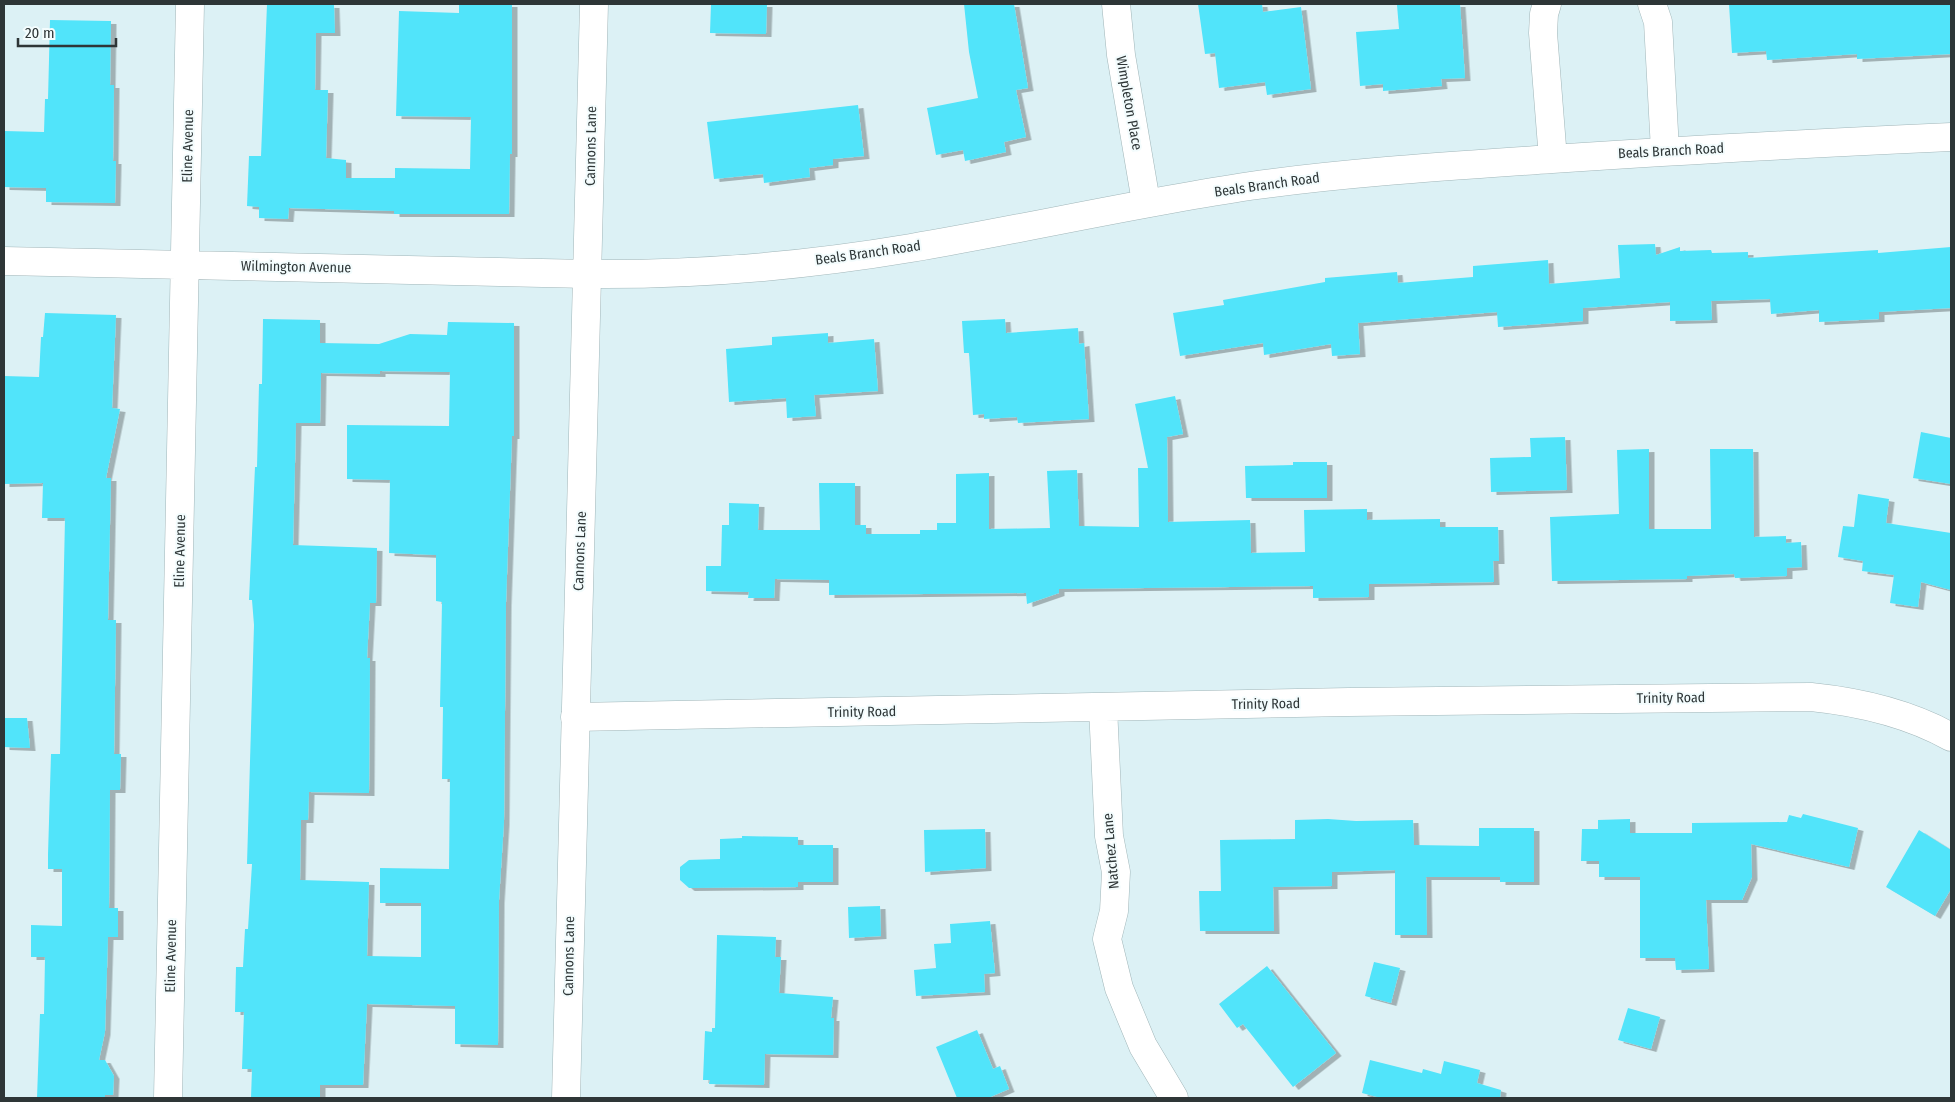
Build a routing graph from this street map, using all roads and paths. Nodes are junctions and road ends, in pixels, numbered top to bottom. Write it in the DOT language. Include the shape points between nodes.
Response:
graph roads {
  1 [pos="190,4"];
  2 [pos="594,4"];
  3 [pos="1116,4"];
  4 [pos="1547,4"];
  5 [pos="1652,4"];
  6 [pos="1951,137"];
  7 [pos="1665,150"];
  8 [pos="1553,159"];
  9 [pos="1146,202"];
  10 [pos="4,261"];
  11 [pos="186,265"];
  12 [pos="588,274"];
  13 [pos="1103,707"];
  14 [pos="575,717"];
  15 [pos="1951,738"];
  16 [pos="168,1098"];
  17 [pos="566,1098"];
  18 [pos="1174,1098"];
  1 -- 11 [label="street, Eline Avenue"];
  2 -- 12 [label="street, Cannons Lane"];
  3 -- 9 [label="street, Wimpleton Place" via="1121,55"];
  4 -- 8 [label="street" via="1543,33"];
  5 -- 7 [label="street" via="1658,22"];
  6 -- 7 [label="street, Beals Branch Road"];
  7 -- 8 [label="street, Beals Branch Road"];
  8 -- 9 [label="street, Beals Branch Road" via="1407,168"];
  9 -- 12 [label="street, Beals Branch Road" via="909,248 757,268"];
  10 -- 11 [label="street, Wilmington Avenue"];
  11 -- 12 [label="street, Wilmington Avenue"];
  11 -- 16 [label="street, Eline Avenue"];
  12 -- 14 [label="street, Cannons Lane"];
  13 -- 14 [label="street, Trinity Road"];
  13 -- 15 [label="street, Trinity Road" via="1811,697 1878,708 1914,720"];
  13 -- 18 [label="street, Natchez Lane" via="1110,836 1116,872 1114,910 1107,939 1119,988 1140,1038"];
  14 -- 17 [label="street, Cannons Lane"];
}
